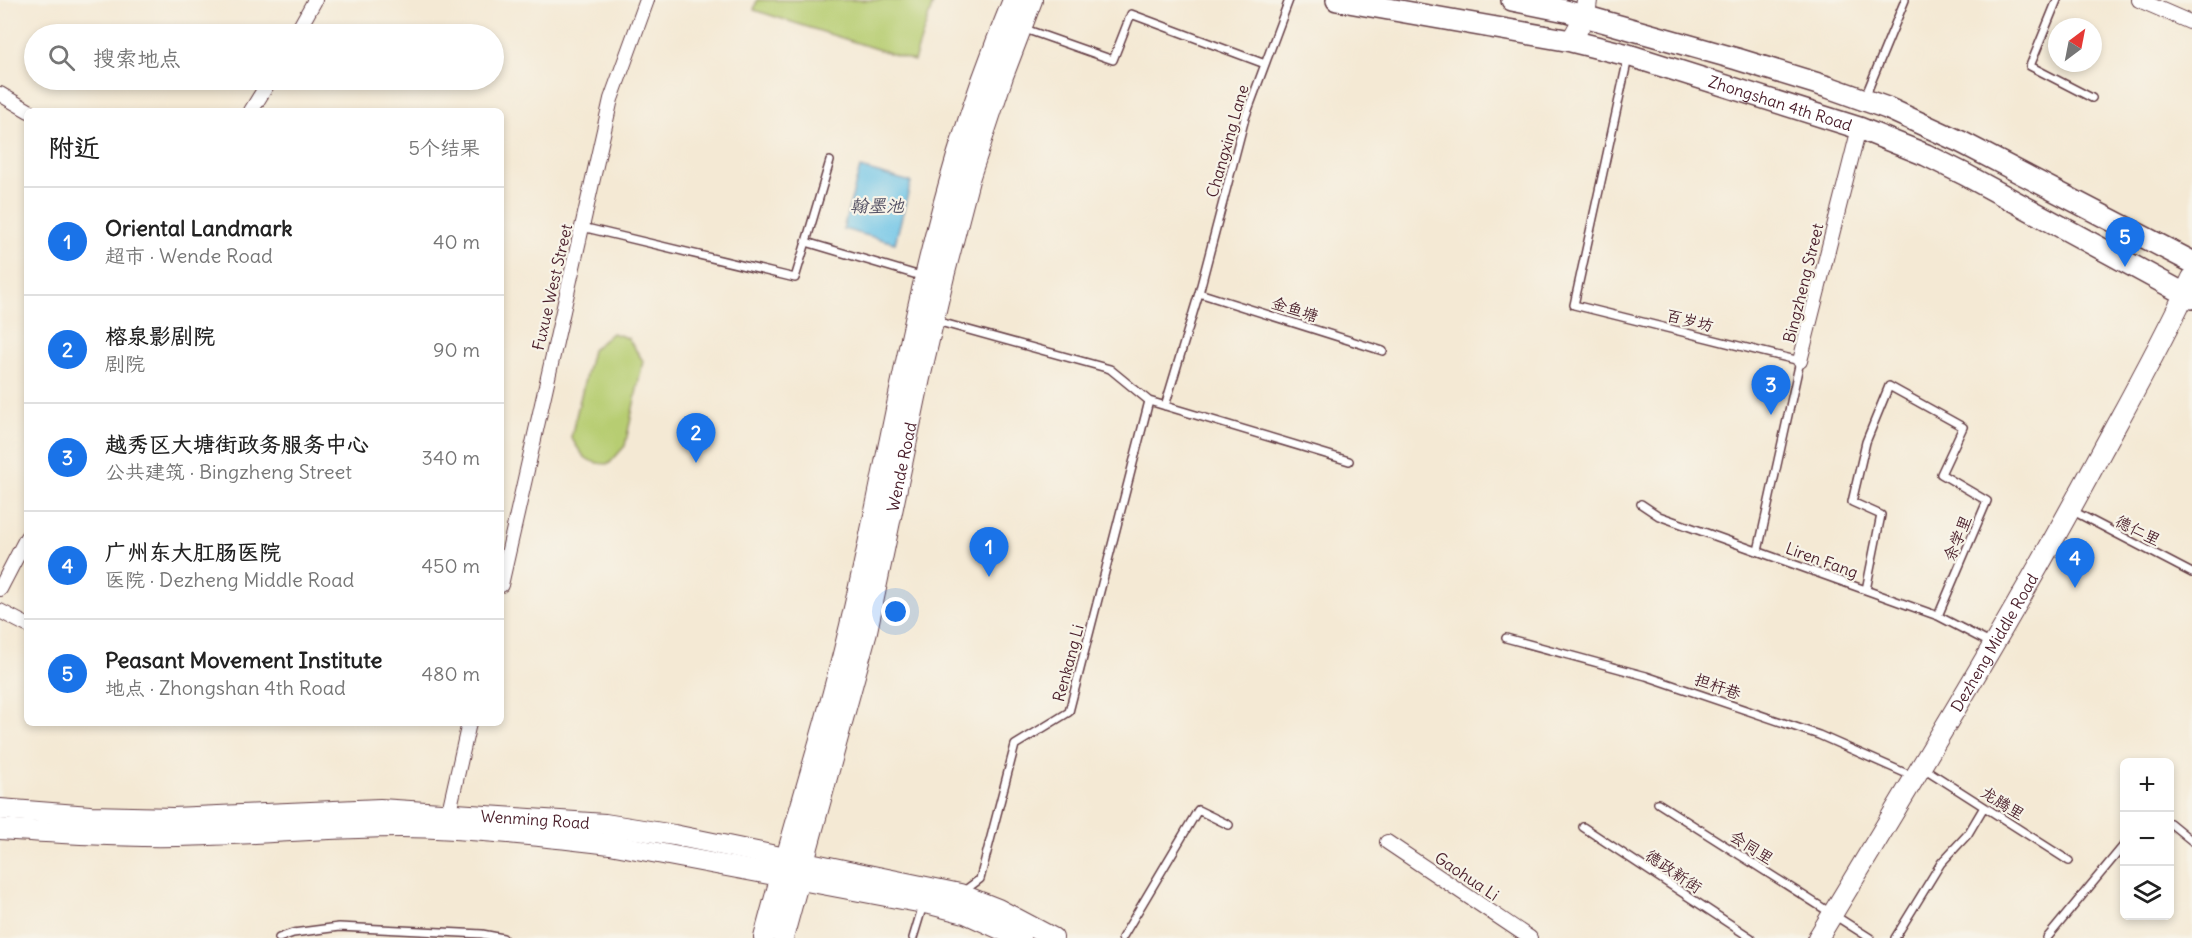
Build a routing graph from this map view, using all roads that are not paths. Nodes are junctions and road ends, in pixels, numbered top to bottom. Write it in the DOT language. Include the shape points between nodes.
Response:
graph roads {
  1 [pos="315,0"];
  2 [pos="647,0"];
  3 [pos="1013,0"];
  4 [pos="1032,0"];
  5 [pos="1289,0"];
  6 [pos="1338,0"];
  7 [pos="1512,0"];
  8 [pos="1905,0"];
  9 [pos="2057,0"];
  10 [pos="2139,0"];
  11 [pos="1576,7"];
  12 [pos="2192,23"];
  13 [pos="302,24"];
  14 [pos="1021,28"];
  15 [pos="1571,41"];
  16 [pos="1628,55"];
  17 [pos="1265,64"];
  18 [pos="264,90"];
  19 [pos="0,94"];
  20 [pos="2092,98"];
  21 [pos="1864,100"];
  22 [pos="24,108"];
  23 [pos="253,108"];
  24 [pos="1859,128"];
  25 [pos="830,161"];
  26 [pos="582,227"];
  27 [pos="806,242"];
  28 [pos="2192,262"];
  29 [pos="926,278"];
  30 [pos="2189,290"];
  31 [pos="1199,293"];
  32 [pos="934,321"];
  33 [pos="1383,351"];
  34 [pos="1800,361"];
  35 [pos="1149,401"];
  36 [pos="1165,406"];
  37 [pos="1349,461"];
  38 [pos="1641,504"];
  39 [pos="2071,510"];
  40 [pos="24,543"];
  41 [pos="1758,551"];
  42 [pos="504,572"];
  43 [pos="2192,573"];
  44 [pos="0,589"];
  45 [pos="1866,590"];
  46 [pos="0,611"];
  47 [pos="1938,616"];
  48 [pos="24,623"];
  49 [pos="1506,638"];
  50 [pos="1994,645"];
  51 [pos="468,726"];
  52 [pos="1919,772"];
  53 [pos="1658,802"];
  54 [pos="1984,807"];
  55 [pos="0,809"];
  56 [pos="447,821"];
  57 [pos="1229,825"];
  58 [pos="1583,827"];
  59 [pos="2174,827"];
  60 [pos="0,829"];
  61 [pos="2192,841"];
  62 [pos="1387,842"];
  63 [pos="2120,850"];
  64 [pos="2069,861"];
  65 [pos="792,869"];
  66 [pos="960,894"];
  67 [pos="924,903"];
  68 [pos="1832,914"];
  69 [pos="279,938"];
  70 [pos="503,938"];
  71 [pos="764,938"];
  72 [pos="783,938"];
  73 [pos="913,938"];
  74 [pos="1020,938"];
  75 [pos="1053,938"];
  76 [pos="1122,938"];
  77 [pos="1530,938"];
  78 [pos="1751,938"];
  79 [pos="1818,938"];
  80 [pos="1870,938"];
  81 [pos="1895,938"];
  82 [pos="2047,938"];
  1 -- 13 [label="street"];
  2 -- 26 [label="street, Fuxue West Street" via="610,99"];
  3 -- 29 [label="main road, Wende Road" via="957,158"];
  4 -- 14 [label="main road, Wende Road"];
  5 -- 17 [label="lane, Changxing Lane"];
  6 -- 15 [label="main road, Zhongshan 4th Road"];
  7 -- 11 [label="main road, Zhongshan 4th Road"];
  8 -- 21 [label="lane"];
  9 -- 20 [label="lane" via="2030,66"];
  10 -- 12 [label="street"];
  11 -- 15 [label="main road"];
  11 -- 21 [label="main road, Zhongshan 4th Road"];
  14 -- 17 [label="lane" via="1113,60 1131,14"];
  14 -- 32 [label="main road, Wende Road" via="970,176"];
  15 -- 16 [label="main road, Zhongshan 4th Road"];
  16 -- 24 [label="main road, Zhongshan 4th Road"];
  16 -- 34 [label="lane, 百岁坊" via="1574,305"];
  17 -- 31 [label="lane, Changxing Lane" via="1245,118"];
  18 -- 23 [label="street"];
  19 -- 22 [label="street"];
  21 -- 28 [label="main road, Zhongshan 4th Road" via="1961,142"];
  24 -- 30 [label="main road, Zhongshan 4th Road" via="1926,155"];
  24 -- 34 [label="street, Bingzheng Street"];
  25 -- 27 [label="lane"];
  26 -- 27 [label="lane" via="795,278"];
  26 -- 42 [label="street, Fuxue West Street"];
  27 -- 29 [label="lane"];
  29 -- 65 [label="main road, Wende Road" via="850,623 798,817"];
  30 -- 39 [label="main road, Dezheng Middle Road"];
  31 -- 33 [label="lane, 金鱼塘"];
  31 -- 36 [label="lane, Changxing Lane"];
  32 -- 35 [label="lane" via="1110,369"];
  32 -- 65 [label="main road, Wende Road" via="867,631"];
  34 -- 41 [label="lane, Bingzheng Street"];
  35 -- 36 [label="lane"];
  35 -- 66 [label="lane, Renkang Li" via="1069,712 1015,745 981,879"];
  36 -- 37 [label="lane"];
  38 -- 41 [label="lane, Liren Fang" via="1659,516"];
  39 -- 43 [label="lane, 德仁里"];
  39 -- 50 [label="main road, Dezheng Middle Road"];
  40 -- 44 [label="street"];
  41 -- 45 [label="lane, Liren Fang"];
  45 -- 47 [label="lane, Liren Fang"];
  45 -- 47 [label="lane, 余学里" via="1881,515 1852,502 1866,442 1889,386 1963,427 1941,474 1987,501"];
  46 -- 48 [label="street"];
  47 -- 50 [label="lane, Liren Fang"];
  49 -- 52 [label="lane, 担杆巷" via="1646,676"];
  50 -- 52 [label="main road, Dezheng Middle Road"];
  51 -- 56 [label="street"];
  52 -- 54 [label="lane, 龙腾里"];
  52 -- 68 [label="main road, Dezheng Middle Road"];
  53 -- 68 [label="lane, 会同里"];
  54 -- 64 [label="lane, 龙腾里"];
  54 -- 81 [label="lane" via="1968,834 1941,863"];
  55 -- 56 [label="main road, Wenming Road" via="154,818 350,809"];
  56 -- 60 [label="main road, Wenming Road" via="146,836"];
  56 -- 65 [label="main road, Wenming Road"];
  57 -- 76 [label="lane" via="1198,810"];
  58 -- 78 [label="lane, 德政新街"];
  59 -- 61 [label="lane"];
  62 -- 77 [label="street, Gaohua Li"];
  63 -- 82 [label="lane"];
  65 -- 66 [label="main road, Wenming Road"];
  65 -- 67 [label="main road, Wenming Road"];
  65 -- 71 [label="main road, Wende Road"];
  65 -- 72 [label="main road, Wende Road"];
  66 -- 75 [label="main road, Wenming Road"];
  67 -- 73 [label="lane"];
  67 -- 74 [label="main road, Wenming Road" via="965,913"];
  68 -- 79 [label="main road, Dezheng Middle Road"];
  68 -- 80 [label="lane, 会同里"];
  69 -- 70 [label="lane" via="339,927"];
}
